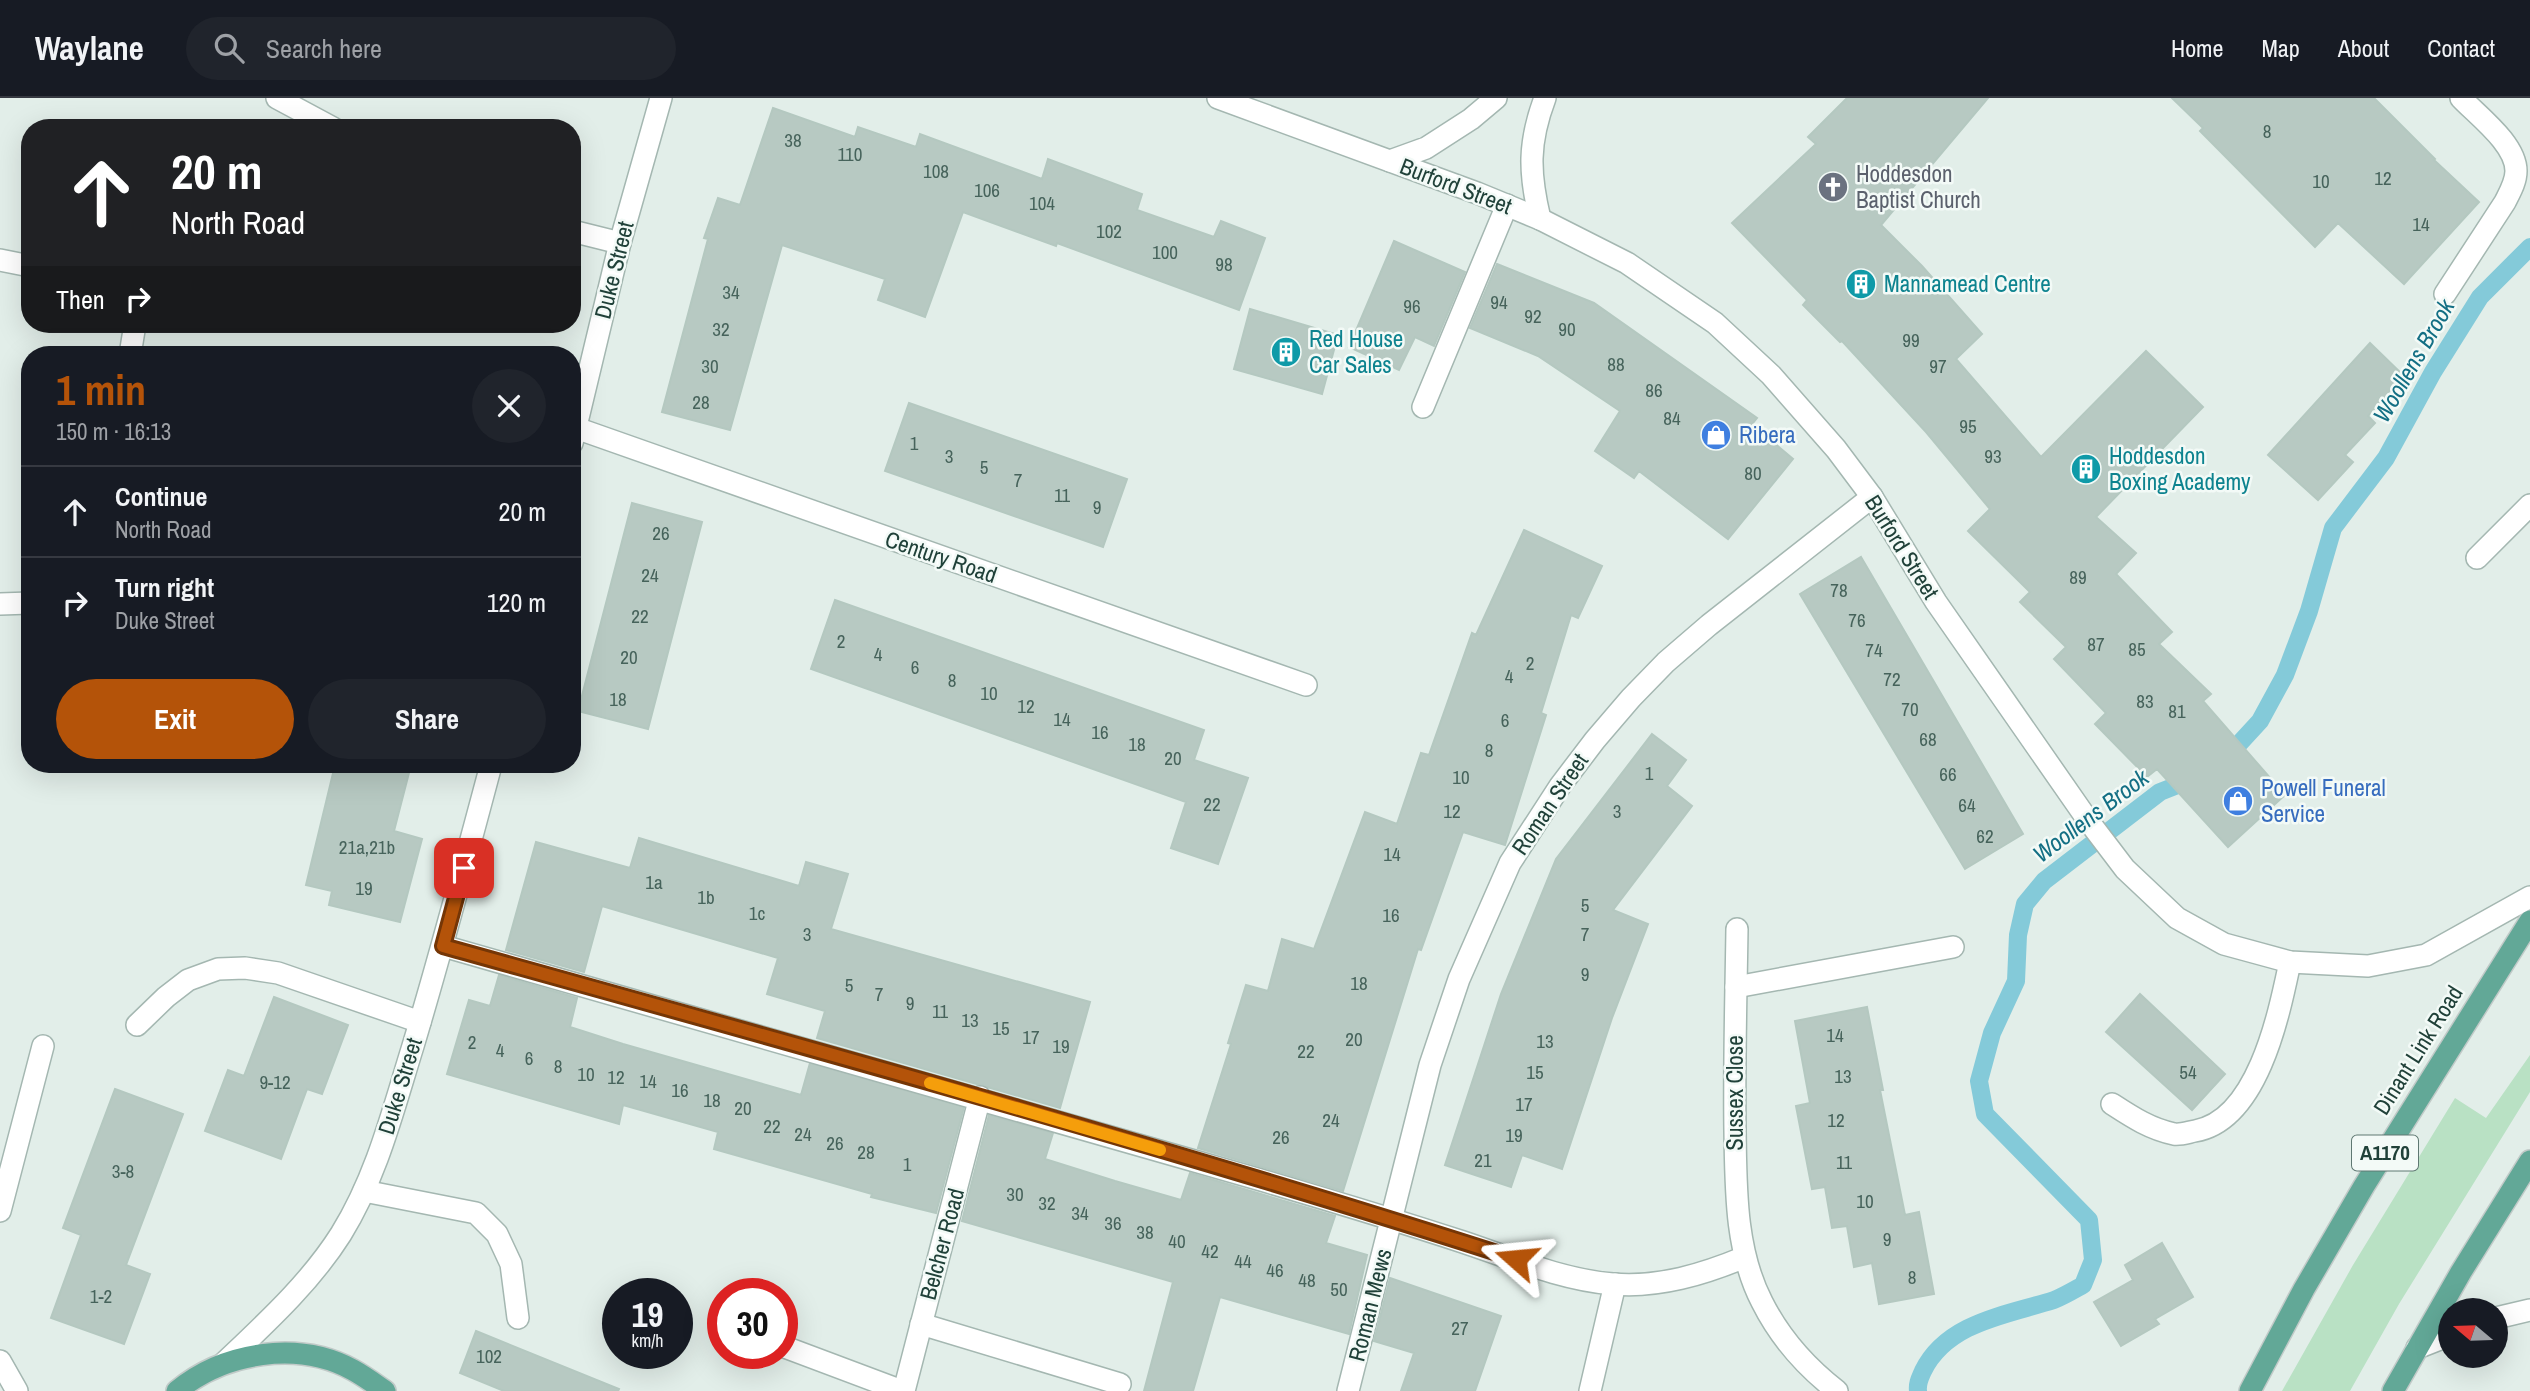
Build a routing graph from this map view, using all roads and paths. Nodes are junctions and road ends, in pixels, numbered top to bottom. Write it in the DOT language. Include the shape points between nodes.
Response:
graph roads {
  1 [pos="277,98"];
  2 [pos="1219,98"];
  3 [pos="1496,98"];
  4 [pos="1545,98"];
  5 [pos="2460,98"];
  6 [pos="662,99"];
  7 [pos="316,119"];
  8 [pos="1390,162"];
  9 [pos="1507,205"];
  10 [pos="1540,219"];
  11 [pos="581,233"];
  12 [pos="620,243"];
  13 [pos="0,260"];
  14 [pos="21,265"];
  15 [pos="2445,294"];
  16 [pos="581,406"];
  17 [pos="1423,407"];
  18 [pos="581,437"];
  19 [pos="1872,498"];
  20 [pos="2530,505"];
  21 [pos="2477,558"];
  22 [pos="21,603"];
  23 [pos="0,604"];
  24 [pos="1306,685"];
  25 [pos="489,773"];
  26 [pos="2530,897"];
  27 [pos="2530,921"];
  28 [pos="1737,929"];
  29 [pos="443,946"];
  30 [pos="1953,947"];
  31 [pos="2290,962"];
  32 [pos="1737,988"];
  33 [pos="420,1022"];
  34 [pos="137,1025"];
  35 [pos="43,1046"];
  36 [pos="980,1097"];
  37 [pos="2112,1104"];
  38 [pos="2530,1161"];
  39 [pos="364,1191"];
  40 [pos="0,1211"];
  41 [pos="1391,1218"];
  42 [pos="1745,1257"];
  43 [pos="1615,1284"];
  44 [pos="2530,1310"];
  45 [pos="2508,1315"];
  46 [pos="518,1318"];
  47 [pos="921,1324"];
  48 [pos="2438,1340"];
  49 [pos="2417,1348"];
  50 [pos="798,1352"];
  51 [pos="0,1361"];
  52 [pos="224,1363"];
  53 [pos="1120,1384"];
  54 [pos="17,1391"];
  55 [pos="177,1391"];
  56 [pos="385,1391"];
  57 [pos="903,1391"];
  58 [pos="1348,1391"];
  59 [pos="1590,1391"];
  60 [pos="1837,1391"];
  61 [pos="2250,1391"];
  62 [pos="2393,1391"];
  1 -- 7 [label="street"];
  2 -- 8 [label="street, Burford Street"];
  3 -- 8 [label="street" via="1426,148"];
  4 -- 10 [label="street" via="1530,164"];
  5 -- 15 [label="street" via="2506,144 2516,171 2505,202"];
  6 -- 12 [label="street, Duke Street"];
  8 -- 9 [label="street, Burford Street"];
  9 -- 10 [label="street, Burford Street"];
  9 -- 17 [label="street"];
  10 -- 19 [label="street, Burford Street" via="1628,263 1715,323 1800,405"];
  11 -- 12 [label="street"];
  12 -- 16 [label="street, Duke Street"];
  13 -- 14 [label="street"];
  18 -- 24 [label="street, Century Road"];
  19 -- 31 [label="street, Burford Street" via="1936,602 2125,869 2177,918 2224,944"];
  19 -- 41 [label="street, Roman Street" via="1666,662 1595,740 1533,825 1492,900 1459,979 1430,1065"];
  20 -- 21 [label="street"];
  22 -- 23 [label="street"];
  25 -- 29 [label="street, Duke Street"];
  26 -- 31 [label="street, Burford Street" via="2426,955 2368,966"];
  27 -- 61 [label="main road, Dinant Link Road / A1170" via="2364,1186"];
  28 -- 32 [label="street, Sussex Close"];
  29 -- 33 [label="street, Duke Street"];
  29 -- 36 [label="street"];
  30 -- 32 [label="street"];
  31 -- 37 [label="street" via="2265,1059 2239,1103 2210,1129 2178,1134 2146,1126"];
  32 -- 42 [label="street, Sussex Close" via="1735,1177"];
  33 -- 34 [label="street" via="278,973 245,968 218,969 188,981"];
  33 -- 39 [label="street, Duke Street"];
  35 -- 40 [label="street"];
  36 -- 41 [label="street"];
  36 -- 47 [label="street, Belcher Road"];
  38 -- 49 [label="main road"];
  39 -- 46 [label="street" via="476,1213 497,1234 511,1264"];
  39 -- 52 [label="street, Duke Street" via="318,1265"];
  41 -- 43 [label="street" via="1541,1268"];
  41 -- 58 [label="street, Roman Mews"];
  42 -- 43 [label="street" via="1681,1279"];
  42 -- 60 [label="street, Sussex Close" via="1762,1302 1786,1342"];
  43 -- 59 [label="street"];
  44 -- 45 [label="street"];
  47 -- 53 [label="street"];
  47 -- 57 [label="street, Belcher Road"];
  48 -- 49 [label="street"];
  49 -- 62 [label="main road"];
  50 -- 57 [label="street"];
  51 -- 54 [label="street"];
  52 -- 55 [label="main road"];
  52 -- 56 [label="main road" via="290,1353 321,1358 352,1370"];
}
